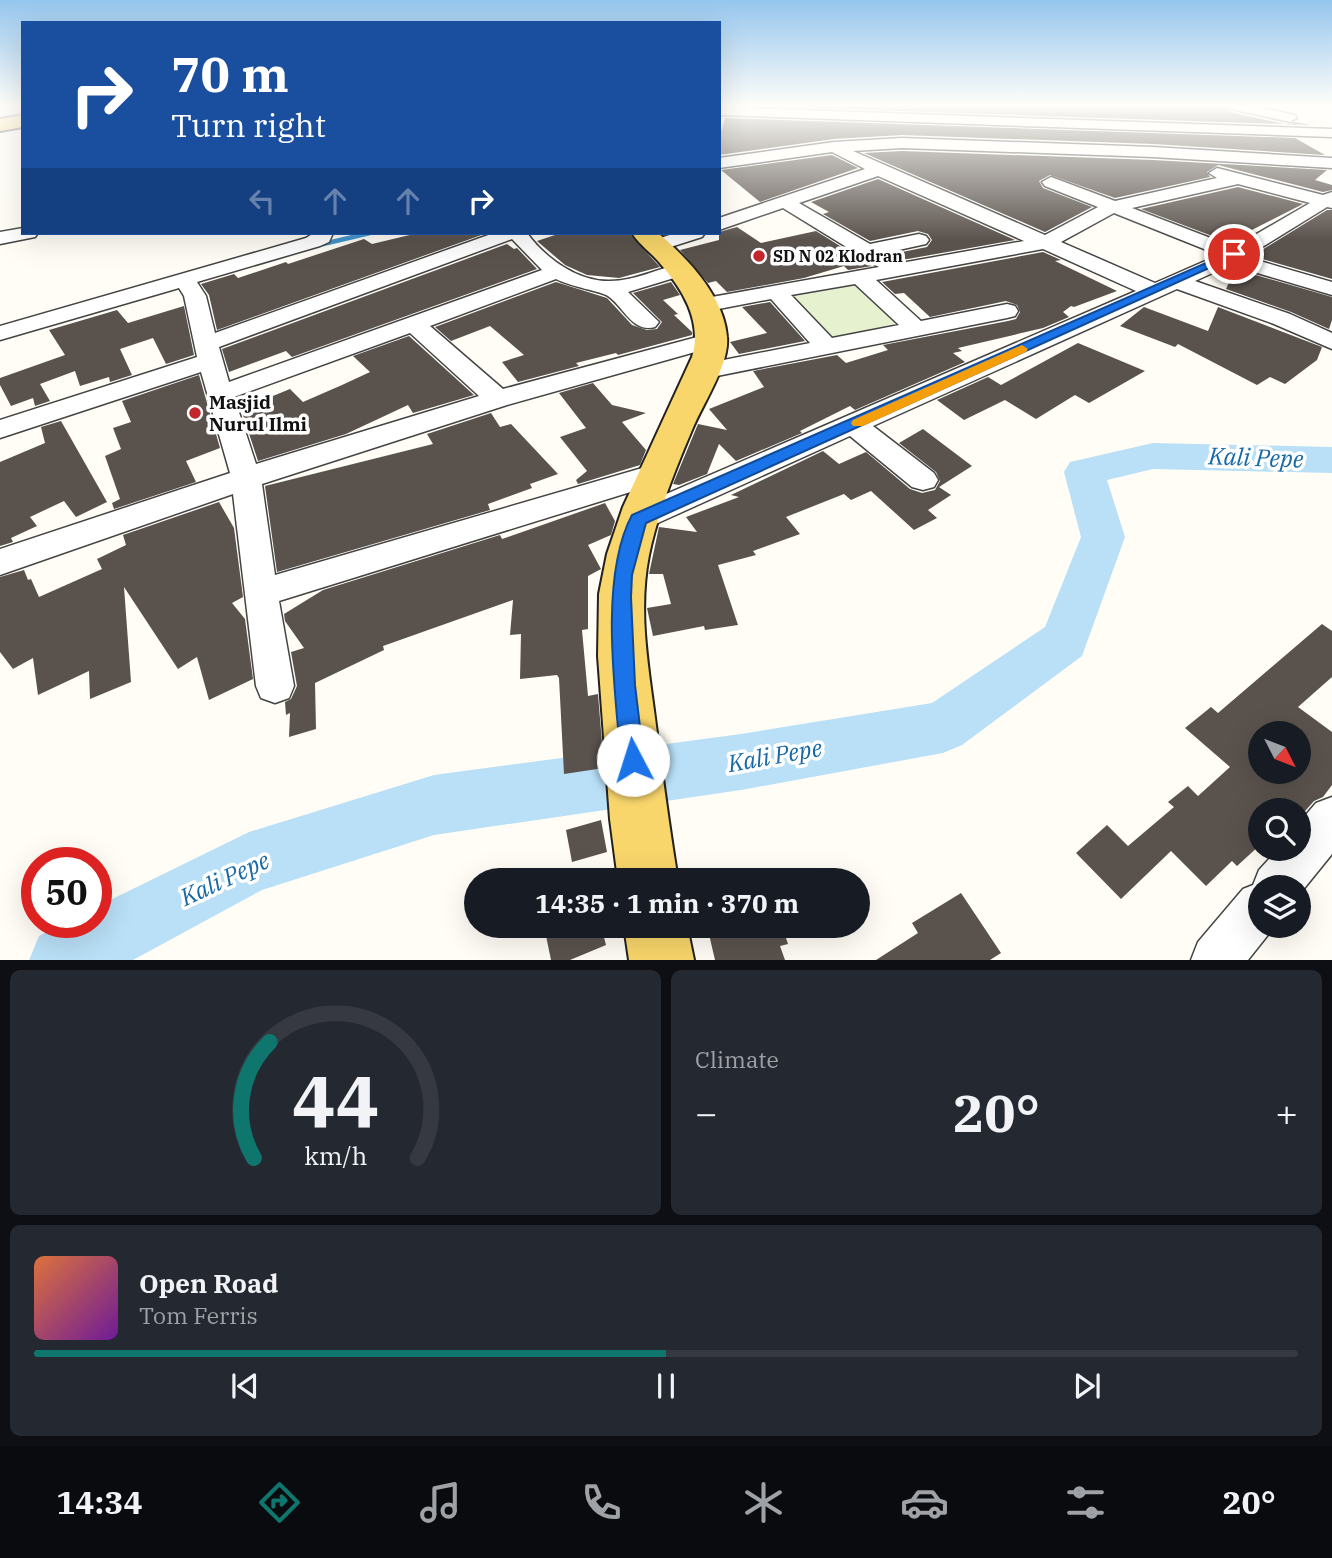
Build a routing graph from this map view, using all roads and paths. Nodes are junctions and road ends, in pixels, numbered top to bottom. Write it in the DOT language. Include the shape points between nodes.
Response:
graph roads {
  1 [pos="738,151"];
  2 [pos="830,151"];
  3 [pos="841,151"];
  4 [pos="1085,151"];
  5 [pos="1278,151"];
  6 [pos="1157,154"];
  7 [pos="1266,157"];
  8 [pos="751,158"];
  9 [pos="721,163"];
  10 [pos="1332,163"];
  11 [pos="879,170"];
  12 [pos="1236,179"];
  13 [pos="1051,181"];
  14 [pos="1329,200"];
  15 [pos="785,202"];
  16 [pos="1111,206"];
  17 [pos="721,223"];
  18 [pos="21,234"];
  19 [pos="323,235"];
  20 [pos="506,235"];
  21 [pos="518,235"];
  22 [pos="691,235"];
  23 [pos="0,238"];
  24 [pos="919,240"];
  25 [pos="1045,243"];
  26 [pos="661,249"];
  27 [pos="867,251"];
  28 [pos="1232,256"];
  29 [pos="895,268"];
  30 [pos="557,272"];
  31 [pos="858,275"];
  32 [pos="186,282"];
  33 [pos="1164,286"];
  34 [pos="612,288"];
  35 [pos="1332,289"];
  36 [pos="775,291"];
  37 [pos="704,304"];
  38 [pos="1007,311"];
  39 [pos="647,321"];
  40 [pos="414,324"];
  41 [pos="914,327"];
  42 [pos="0,333"];
  43 [pos="1332,342"];
  44 [pos="827,347"];
  45 [pos="208,352"];
  46 [pos="707,356"];
  47 [pos="222,393"];
  48 [pos="498,399"];
  49 [pos="854,425"];
  50 [pos="0,429"];
  51 [pos="656,474"];
  52 [pos="246,478"];
  53 [pos="923,480"];
  54 [pos="638,519"];
  55 [pos="0,562"];
  56 [pos="260,593"];
  57 [pos="275,686"];
  58 [pos="1332,819"];
  59 [pos="643,855"];
  60 [pos="1286,875"];
  61 [pos="1248,921"];
  62 [pos="658,938"];
  63 [pos="662,960"];
  64 [pos="1216,960"];
  1 -- 8 [label="street"];
  2 -- 8 [label="street"];
  3 -- 11 [label="street"];
  4 -- 6 [label="street"];
  5 -- 7 [label="street"];
  6 -- 7 [label="street"];
  6 -- 12 [label="street"];
  7 -- 10 [label="street"];
  8 -- 9 [label="street"];
  11 -- 15 [label="street"];
  11 -- 25 [label="street"];
  12 -- 14 [label="street"];
  12 -- 16 [label="street"];
  13 -- 16 [label="street"];
  14 -- 28 [label="street"];
  15 -- 17 [label="street"];
  15 -- 27 [label="street"];
  16 -- 25 [label="street"];
  16 -- 28 [label="street"];
  18 -- 23 [label="street"];
  19 -- 32 [label="street" via="313,243"];
  20 -- 45 [label="street"];
  21 -- 30 [label="street" via="532,254"];
  22 -- 26 [label="street"];
  24 -- 27 [label="street"];
  25 -- 29 [label="street"];
  25 -- 33 [label="street"];
  26 -- 34 [label="street"];
  26 -- 37 [label="main road"];
  27 -- 29 [label="street"];
  28 -- 33 [label="street"];
  28 -- 35 [label="street"];
  29 -- 31 [label="street"];
  30 -- 34 [label="street"];
  30 -- 40 [label="street"];
  31 -- 36 [label="street"];
  31 -- 41 [label="street"];
  32 -- 42 [label="street"];
  32 -- 45 [label="street"];
  33 -- 43 [label="street" via="1300,326"];
  33 -- 49 [label="street"];
  34 -- 39 [label="street"];
  36 -- 37 [label="street"];
  36 -- 44 [label="street"];
  37 -- 46 [label="main road"];
  38 -- 41 [label="street"];
  40 -- 47 [label="street"];
  40 -- 48 [label="street"];
  41 -- 44 [label="street"];
  44 -- 46 [label="street"];
  45 -- 47 [label="street"];
  45 -- 50 [label="street"];
  46 -- 48 [label="street"];
  46 -- 51 [label="main road"];
  47 -- 52 [label="street"];
  48 -- 52 [label="street"];
  49 -- 53 [label="street"];
  49 -- 54 [label="street"];
  51 -- 54 [label="main road"];
  51 -- 56 [label="street"];
  52 -- 55 [label="street"];
  52 -- 56 [label="street"];
  54 -- 59 [label="main road" via="621,597"];
  56 -- 57 [label="street"];
  58 -- 60 [label="street"];
  61 -- 64 [label="street"];
  62 -- 63 [label="main road"];
}
